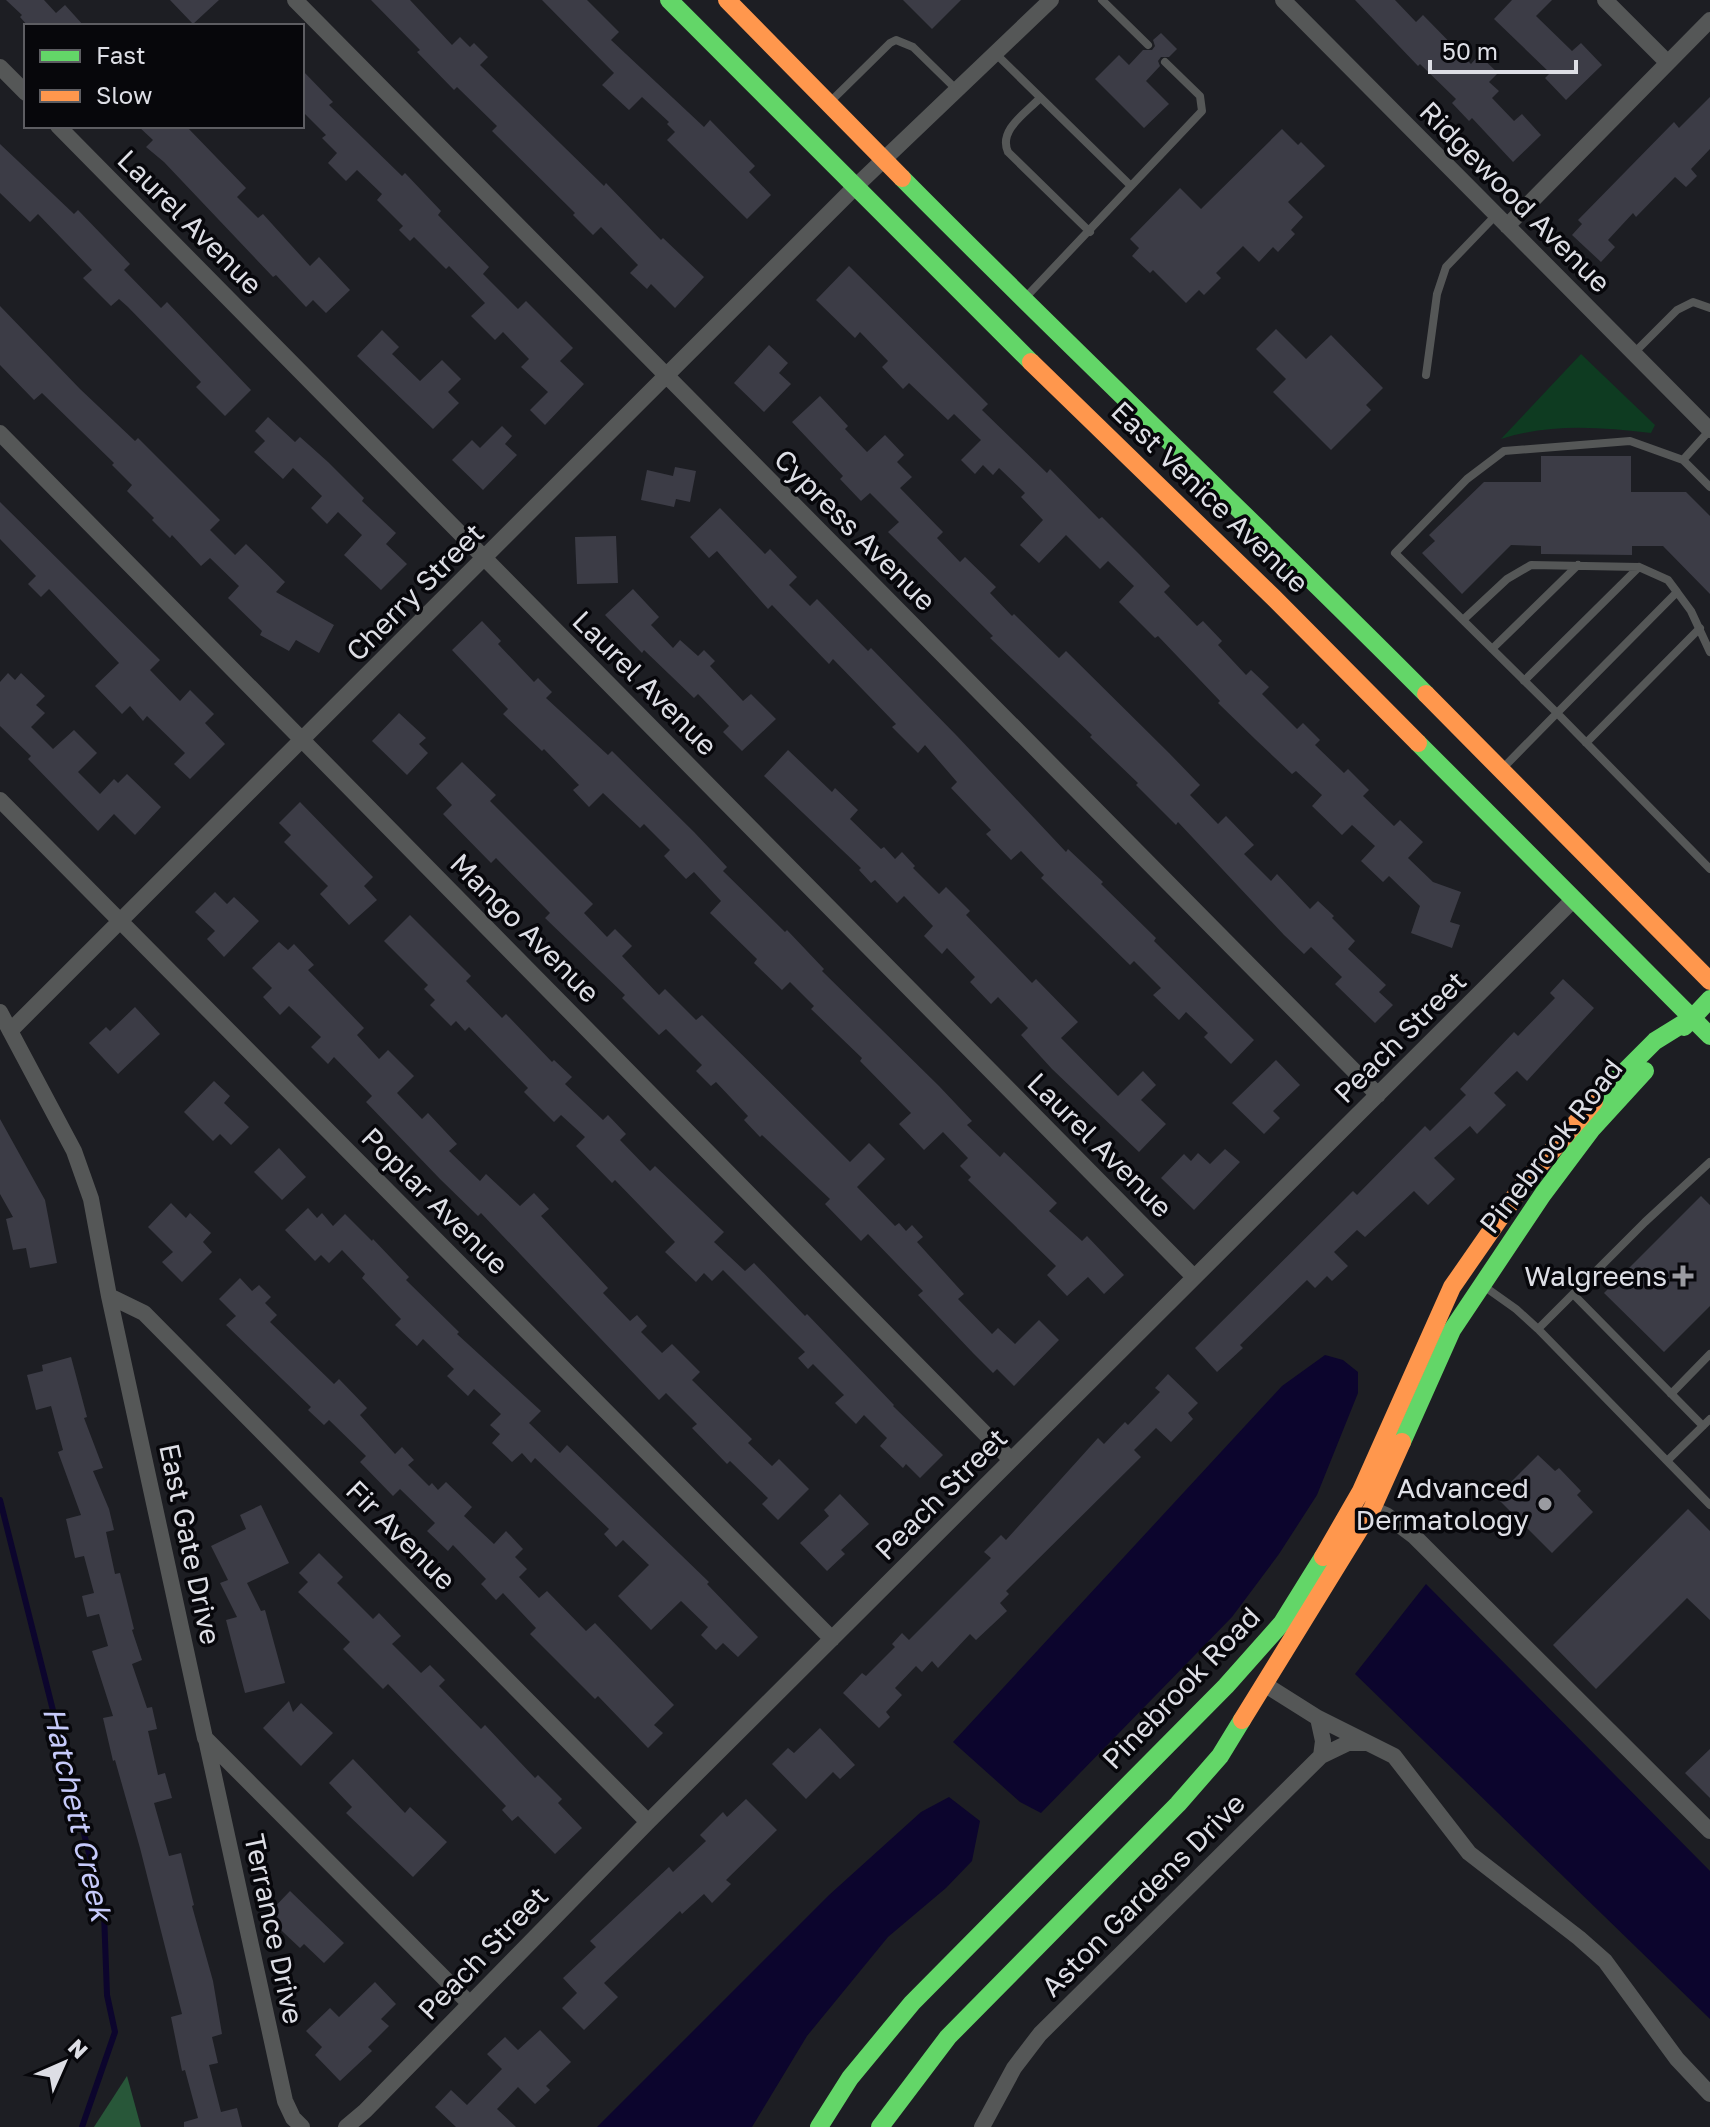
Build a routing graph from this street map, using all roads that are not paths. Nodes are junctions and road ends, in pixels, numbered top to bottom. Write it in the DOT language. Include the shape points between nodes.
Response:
graph roads {
  1 [pos="295,0"];
  2 [pos="669,0"];
  3 [pos="727,0"];
  4 [pos="1051,0"];
  5 [pos="1102,0"];
  6 [pos="1283,0"];
  7 [pos="1605,0"];
  8 [pos="1710,20"];
  9 [pos="1148,45"];
  10 [pos="995,53"];
  11 [pos="1165,62"];
  12 [pos="1667,62"];
  13 [pos="0,67"];
  14 [pos="957,90"];
  15 [pos="24,91"];
  16 [pos="1040,98"];
  17 [pos="829,103"];
  18 [pos="60,128"];
  19 [pos="885,160"];
  20 [pos="1131,186"];
  21 [pos="854,188"];
  22 [pos="1502,221"];
  23 [pos="1090,232"];
  24 [pos="1023,300"];
  25 [pos="1710,308"];
  26 [pos="1634,353"];
  27 [pos="1426,375"];
  28 [pos="667,377"];
  29 [pos="1710,430"];
  30 [pos="0,433"];
  31 [pos="1683,460"];
  32 [pos="1710,487"];
  33 [pos="485,558"];
  34 [pos="1578,565"];
  35 [pos="1639,567"];
  36 [pos="1677,592"];
  37 [pos="1463,620"];
  38 [pos="1700,628"];
  39 [pos="1492,649"];
  40 [pos="1710,652"];
  41 [pos="1524,681"];
  42 [pos="1557,713"];
  43 [pos="303,739"];
  44 [pos="1586,743"];
  45 [pos="1501,769"];
  46 [pos="0,800"];
  47 [pos="1710,869"];
  48 [pos="1574,899"];
  49 [pos="121,921"];
  50 [pos="1710,981"];
  51 [pos="1710,999"];
  52 [pos="0,1012"];
  53 [pos="1692,1018"];
  54 [pos="10,1031"];
  55 [pos="1710,1036"];
  56 [pos="1378,1095"];
  57 [pos="1709,1162"];
  58 [pos="1525,1182"];
  59 [pos="1543,1194"];
  60 [pos="1194,1277"];
  61 [pos="1481,1284"];
  62 [pos="1573,1294"];
  63 [pos="109,1296"];
  64 [pos="1538,1329"];
  65 [pos="1710,1354"];
  66 [pos="1671,1394"];
  67 [pos="1710,1419"];
  68 [pos="1703,1426"];
  69 [pos="1011,1460"];
  70 [pos="1667,1461"];
  71 [pos="1710,1505"];
  72 [pos="1372,1509"];
  73 [pos="832,1639"];
  74 [pos="1264,1684"];
  75 [pos="1318,1718"];
  76 [pos="205,1738"];
  77 [pos="1373,1744"];
  78 [pos="1321,1756"];
  79 [pos="648,1822"];
  80 [pos="1710,1831"];
  81 [pos="469,2003"];
  82 [pos="1710,2094"];
  83 [pos="302,2127"];
  84 [pos="346,2127"];
  85 [pos="819,2127"];
  86 [pos="880,2127"];
  87 [pos="982,2127"];
  1 -- 28 [label="street, Cypress Avenue"];
  2 -- 21 [label="street, East Venice Avenue"];
  3 -- 17 [label="street, East Venice Avenue"];
  4 -- 10 [label="street, Cherry Street"];
  5 -- 9 [label="lane"];
  6 -- 22 [label="street, Ridgewood Avenue"];
  7 -- 12 [label="street"];
  8 -- 12 [label="street"];
  10 -- 14 [label="street, Cherry Street"];
  10 -- 16 [label="lane"];
  11 -- 20 [label="lane" via="1200,96 1202,111"];
  12 -- 22 [label="street"];
  13 -- 15 [label="street"];
  14 -- 17 [label="lane" via="913,47 896,40"];
  14 -- 19 [label="street, Cherry Street"];
  16 -- 20 [label="lane"];
  16 -- 23 [label="lane" via="1006,133 1004,143"];
  17 -- 19 [label="street, East Venice Avenue"];
  18 -- 33 [label="street, Laurel Avenue"];
  19 -- 21 [label="street, Cherry Street"];
  19 -- 24 [label="street, East Venice Avenue"];
  20 -- 23 [label="lane"];
  21 -- 28 [label="street, Cherry Street"];
  21 -- 48 [label="street, East Venice Avenue"];
  22 -- 26 [label="street, Ridgewood Avenue"];
  22 -- 27 [label="lane" via="1446,267"];
  23 -- 24 [label="lane"];
  24 -- 45 [label="street, East Venice Avenue"];
  25 -- 26 [label="lane" via="1693,302 1677,310"];
  26 -- 29 [label="street, Ridgewood Avenue"];
  28 -- 33 [label="street, Cherry Street"];
  28 -- 56 [label="street, Cypress Avenue"];
  29 -- 31 [label="lane"];
  30 -- 43 [label="street, Mango Avenue"];
  31 -- 32 [label="lane"];
  31 -- 37 [label="lane" via="1630,441 1504,451 1467,479 1395,553"];
  33 -- 43 [label="street, Cherry Street"];
  33 -- 60 [label="street, Laurel Avenue"];
  34 -- 35 [label="lane"];
  34 -- 37 [label="lane" via="1520,569"];
  34 -- 39 [label="lane"];
  35 -- 36 [label="lane" via="1668,580"];
  35 -- 41 [label="lane"];
  36 -- 38 [label="lane"];
  36 -- 42 [label="lane"];
  37 -- 39 [label="lane"];
  38 -- 40 [label="lane"];
  38 -- 44 [label="lane"];
  39 -- 41 [label="lane"];
  41 -- 42 [label="lane"];
  42 -- 44 [label="lane"];
  42 -- 45 [label="lane"];
  43 -- 49 [label="street, Cherry Street"];
  43 -- 69 [label="street, Mango Avenue"];
  44 -- 47 [label="lane"];
  45 -- 50 [label="street, East Venice Avenue"];
  46 -- 49 [label="street, Poplar Avenue"];
  48 -- 53 [label="street, East Venice Avenue"];
  48 -- 56 [label="street, Peach Street"];
  49 -- 54 [label="street, Cherry Street"];
  49 -- 73 [label="street, Poplar Avenue"];
  51 -- 53 [label="street, Pinebrook Road"];
  52 -- 54 [label="street, East Gate Drive"];
  53 -- 55 [label="street, East Venice Avenue"];
  53 -- 58 [label="street, Pinebrook Road" via="1650,1045"];
  53 -- 59 [label="street, Pinebrook Road" via="1591,1130"];
  54 -- 63 [label="street, East Gate Drive" via="79,1164"];
  56 -- 60 [label="street, Peach Street"];
  57 -- 62 [label="lane"];
  58 -- 59 [label="street"];
  58 -- 85 [label="street, Pinebrook Road" via="1452,1287 1361,1491 1282,1623 912,2003 850,2078"];
  59 -- 61 [label="street, Pinebrook Road"];
  60 -- 69 [label="street, Peach Street"];
  61 -- 64 [label="lane"];
  61 -- 72 [label="street, Pinebrook Road" via="1452,1330"];
  62 -- 64 [label="lane"];
  62 -- 66 [label="lane"];
  63 -- 76 [label="street, East Gate Drive"];
  63 -- 79 [label="street, Fir Avenue" via="144,1313"];
  64 -- 70 [label="lane"];
  65 -- 66 [label="lane"];
  66 -- 68 [label="lane"];
  67 -- 68 [label="lane"];
  68 -- 70 [label="lane"];
  69 -- 73 [label="street, Peach Street"];
  70 -- 71 [label="lane"];
  72 -- 74 [label="street, Pinebrook Road"];
  72 -- 80 [label="street" via="1421,1542"];
  73 -- 79 [label="street, Peach Street"];
  74 -- 75 [label="street"];
  74 -- 86 [label="street, Pinebrook Road" via="1200,1780 948,2037"];
  75 -- 77 [label="street"];
  75 -- 78 [label="street"];
  76 -- 81 [label="street"];
  76 -- 83 [label="street, Terrance Drive" via="285,2101"];
  77 -- 78 [label="street, Aston Gardens Drive" via="1348,1743"];
  77 -- 82 [label="street" via="1399,1762 1476,1860 1605,1961 1677,2059"];
  78 -- 87 [label="street, Aston Gardens Drive" via="1032,2042"];
  79 -- 81 [label="street, Peach Street"];
  81 -- 84 [label="street, Peach Street"];
}
